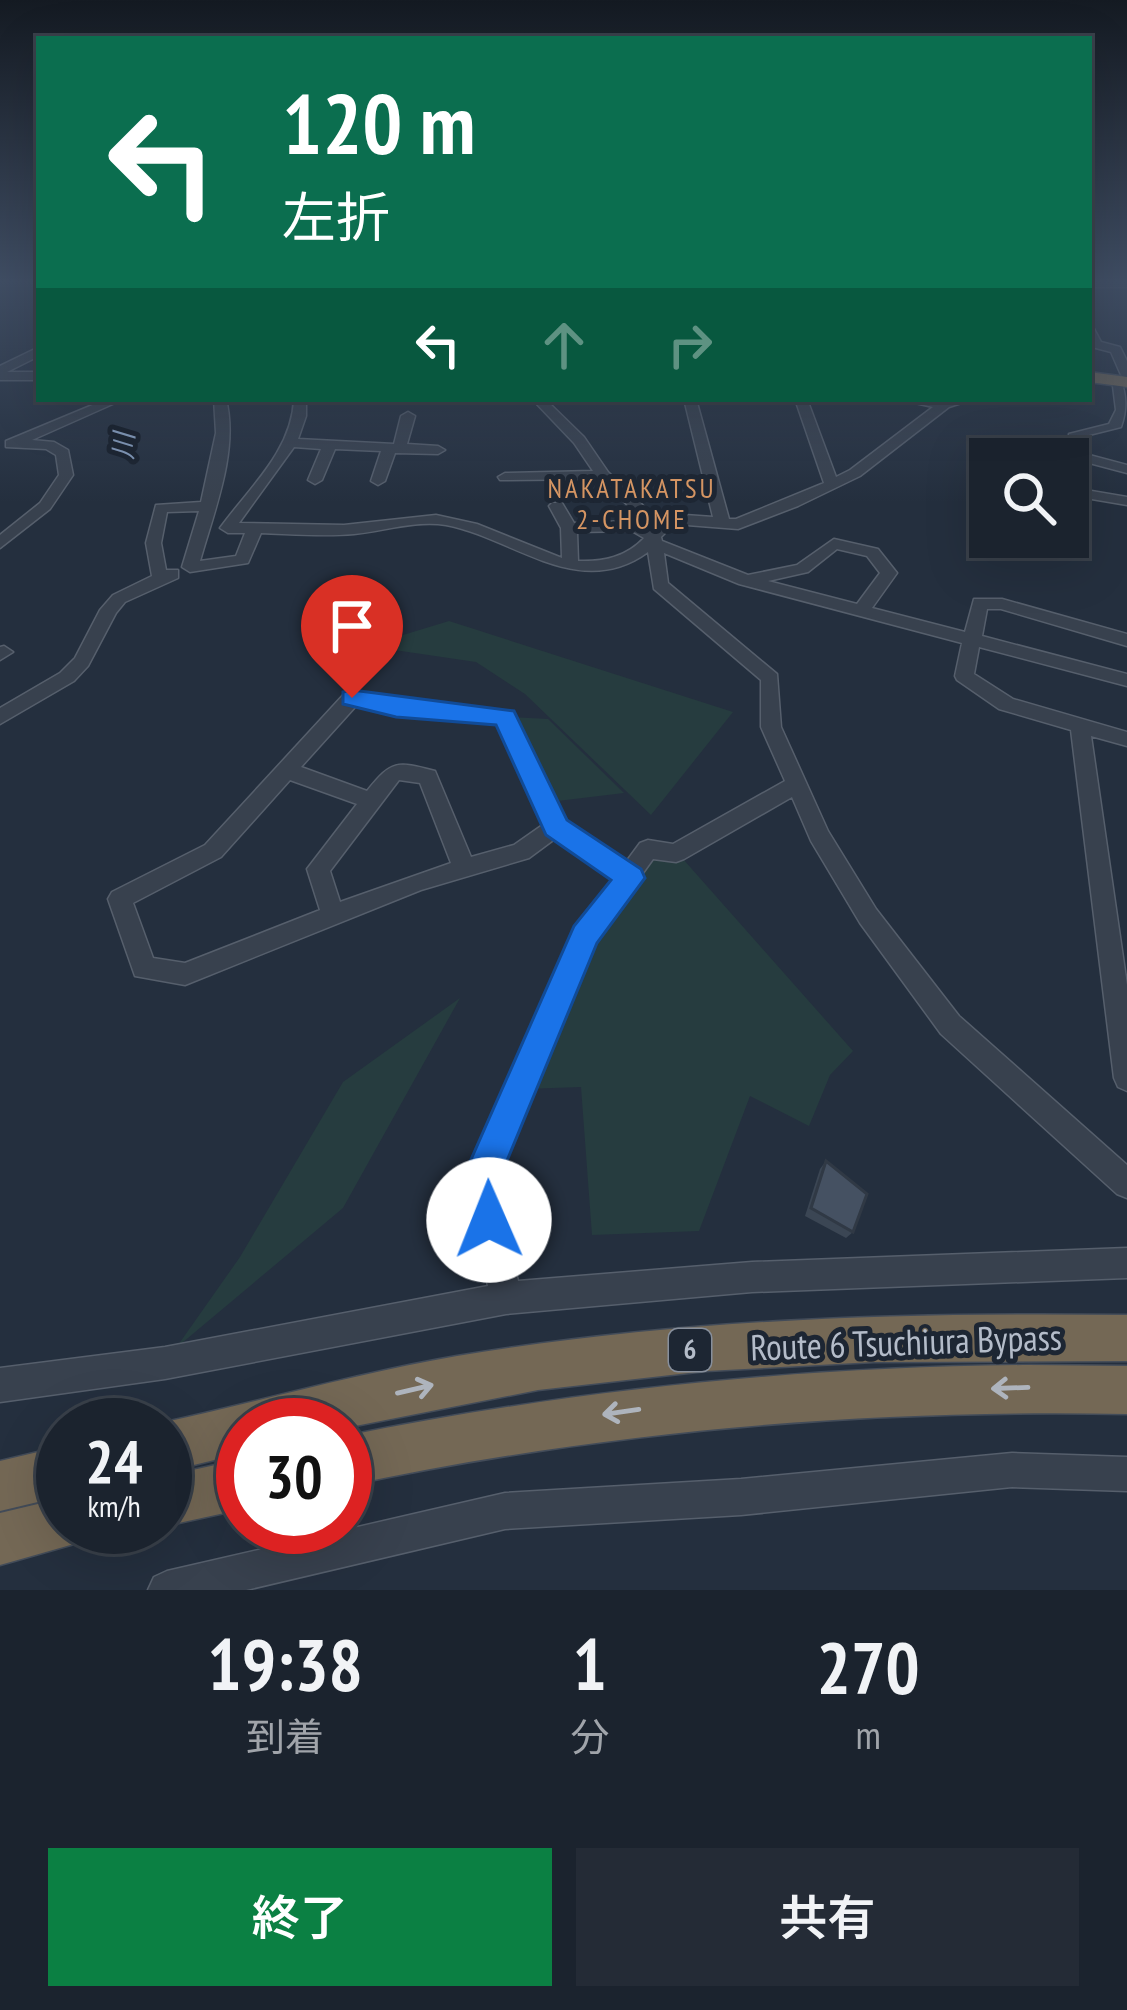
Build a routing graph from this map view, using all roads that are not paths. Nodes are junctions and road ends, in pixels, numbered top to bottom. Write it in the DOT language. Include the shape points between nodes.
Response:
graph roads {
  1 [pos="33,354"];
  2 [pos="0,373"];
  3 [pos="36,376"];
  4 [pos="1092,376"];
  5 [pos="1124,379"];
  6 [pos="111,402"];
  7 [pos="221,402"];
  8 [pos="300,402"];
  9 [pos="541,402"];
  10 [pos="691,402"];
  11 [pos="802,402"];
  12 [pos="928,402"];
  13 [pos="954,402"];
  14 [pos="945,404"];
  15 [pos="408,416"];
  16 [pos="1074,436"];
  17 [pos="290,442"];
  18 [pos="5,446"];
  19 [pos="328,447"];
  20 [pos="394,450"];
  21 [pos="438,450"];
  22 [pos="1089,459"];
  23 [pos="1127,470"];
  24 [pos="603,475"];
  25 [pos="505,478"];
  26 [pos="316,480"];
  27 [pos="378,481"];
  28 [pos="831,483"];
  29 [pos="1089,495"];
  30 [pos="1127,501"];
  31 [pos="208,506"];
  32 [pos="557,506"];
  33 [pos="722,523"];
  34 [pos="254,528"];
  35 [pos="569,528"];
  36 [pos="652,539"];
  37 [pos="0,543"];
  38 [pos="570,566"];
  39 [pos="190,567"];
  40 [pos="161,578"];
  41 [pos="746,580"];
  42 [pos="862,609"];
  43 [pos="969,638"];
  44 [pos="1127,640"];
  45 [pos="1127,680"];
  46 [pos="0,716"];
  47 [pos="1080,725"];
  48 [pos="1127,739"];
  49 [pos="286,770"];
  50 [pos="795,784"];
  51 [pos="371,801"];
  52 [pos="556,827"];
  53 [pos="464,868"];
  54 [pos="630,878"];
  55 [pos="333,916"];
  56 [pos="1127,1078"];
  57 [pos="1127,1184"];
  58 [pos="1127,1263"];
  59 [pos="506,1298"];
  60 [pos="1127,1338"];
  61 [pos="0,1385"];
  62 [pos="1127,1390"];
  63 [pos="372,1399"];
  64 [pos="372,1455"];
  65 [pos="1127,1474"];
  66 [pos="36,1477"];
  67 [pos="0,1486"];
  68 [pos="167,1590"];
  1 -- 2 [label="street"];
  2 -- 3 [label="street"];
  4 -- 5 [label="highway"];
  5 -- 16 [label="street" via="1114,427"];
  6 -- 18 [label="street"];
  7 -- 31 [label="street" via="227,414"];
  8 -- 17 [label="street"];
  9 -- 24 [label="street"];
  10 -- 33 [label="street"];
  11 -- 28 [label="street"];
  12 -- 14 [label="street"];
  13 -- 14 [label="street"];
  14 -- 28 [label="street" via="904,440"];
  15 -- 20 [label="street"];
  17 -- 19 [label="street"];
  17 -- 34 [label="street" via="228,528"];
  18 -- 37 [label="street" via="49,445 63,453 66,475 45,506"];
  19 -- 20 [label="street"];
  19 -- 26 [label="street"];
  20 -- 21 [label="street"];
  20 -- 27 [label="street"];
  22 -- 23 [label="street"];
  24 -- 25 [label="street"];
  24 -- 36 [label="street" via="651,518"];
  28 -- 33 [label="street" via="747,522"];
  29 -- 30 [label="street"];
  31 -- 39 [label="street"];
  31 -- 40 [label="street" via="161,508 153,559"];
  32 -- 35 [label="street"];
  33 -- 36 [label="street" via="671,519"];
  34 -- 38 [label="street" via="449,521"];
  34 -- 39 [label="street" via="242,560"];
  35 -- 36 [label="street" via="635,526"];
  35 -- 38 [label="street"];
  36 -- 38 [label="street" via="628,559"];
  36 -- 41 [label="street"];
  36 -- 50 [label="street" via="660,585 770,678 771,727"];
  39 -- 40 [label="street"];
  40 -- 46 [label="street" via="124,590 68,676"];
  41 -- 42 [label="street"];
  41 -- 42 [label="street" via="802,569 834,544 872,552 889,572"];
  42 -- 43 [label="street"];
  43 -- 44 [label="street" via="980,603"];
  43 -- 45 [label="street"];
  43 -- 47 [label="street" via="964,676 1006,704"];
  47 -- 48 [label="street"];
  47 -- 56 [label="street"];
  49 -- 51 [label="street"];
  49 -- 52 [label="street" via="352,698 505,717"];
  49 -- 55 [label="street" via="213,851 120,899 144,968 185,974"];
  50 -- 54 [label="street" via="676,853 648,849"];
  50 -- 57 [label="street" via="868,916 950,1025"];
  51 -- 53 [label="street" via="394,772 428,776"];
  51 -- 55 [label="street" via="318,869"];
  52 -- 53 [label="street" via="521,851"];
  52 -- 54 [label="street"];
  53 -- 55 [label="street"];
  54 -- 59 [label="street" via="585,935 480,1180"];
  58 -- 59 [label="street" via="752,1276"];
  59 -- 61 [label="street" via="165,1363"];
  63 -- 60 [label="highway, Route 6 Tsuchiura Bypass / 6, one-way" via="652,1353 832,1340"];
  62 -- 64 [label="highway, Route 6 Tsuchiura Bypass / 6, one-way" via="656,1407"];
  65 -- 68 [label="street" via="1012,1470 505,1511"];
  66 -- 67 [label="highway"];
}
